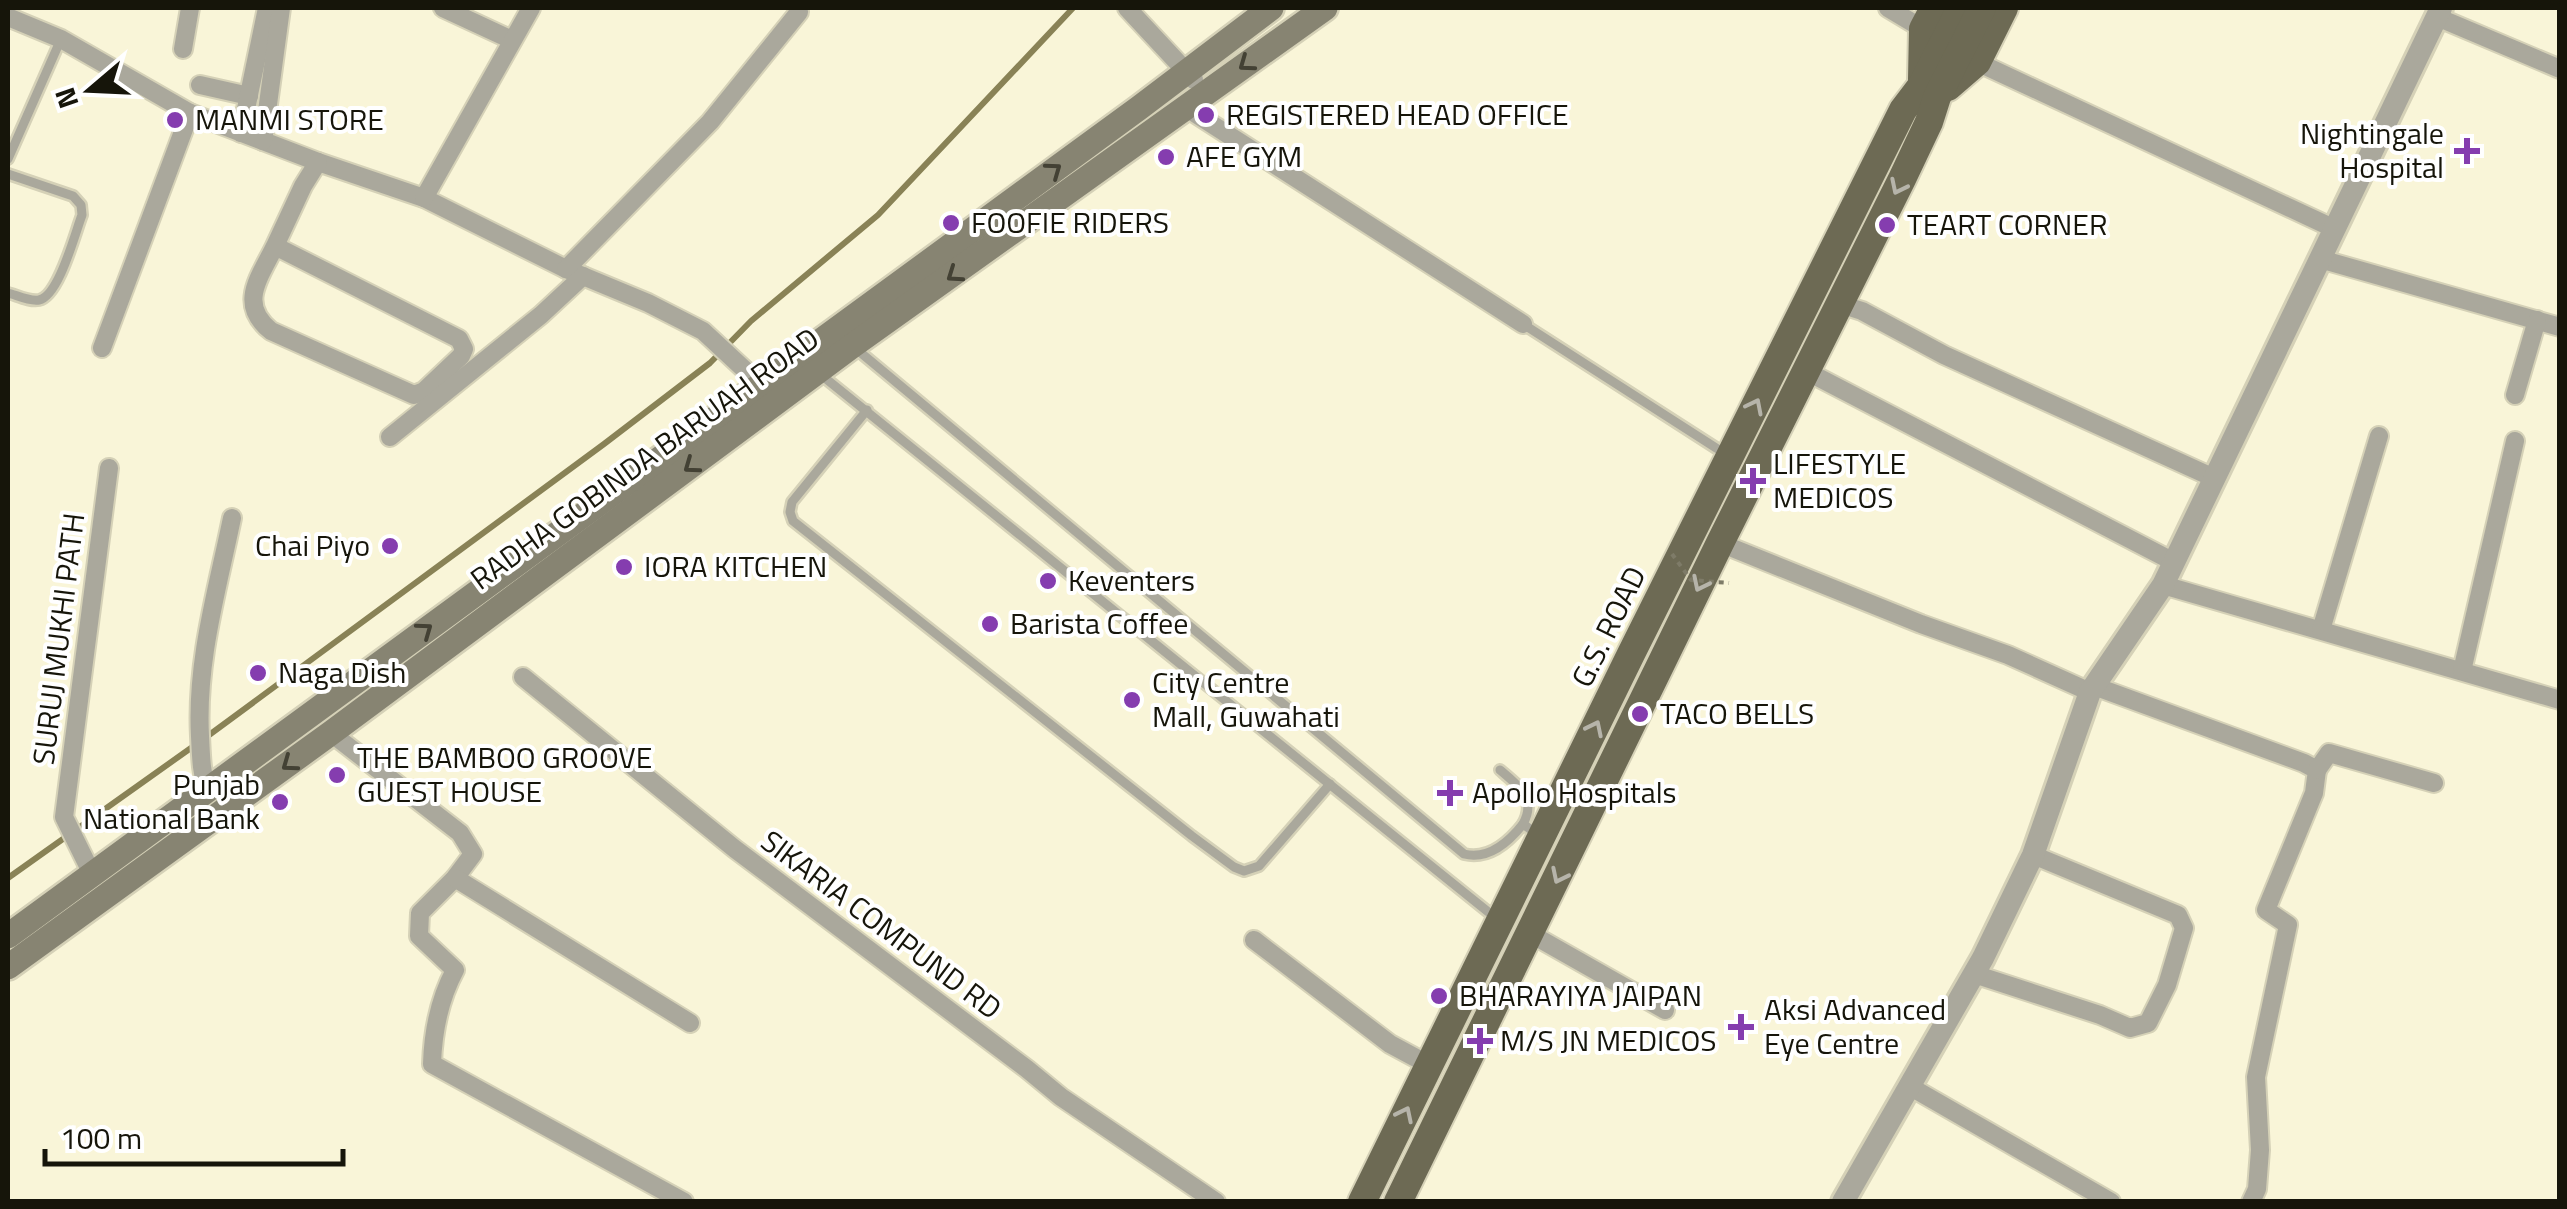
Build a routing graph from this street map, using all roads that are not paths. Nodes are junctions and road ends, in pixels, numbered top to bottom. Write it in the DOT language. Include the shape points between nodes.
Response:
graph roads {
  1 [pos="190,8"];
  2 [pos="268,8"];
  3 [pos="443,8"];
  4 [pos="531,8"];
  5 [pos="1127,8"];
  6 [pos="1271,8"];
  7 [pos="1325,8"];
  8 [pos="1888,8"];
  9 [pos="1961,8"];
  10 [pos="1982,8"];
  11 [pos="2004,8"];
  12 [pos="799,12"];
  13 [pos="2439,12"];
  14 [pos="8,17"];
  15 [pos="1948,38"];
  16 [pos="61,39"];
  17 [pos="512,40"];
  18 [pos="183,49"];
  19 [pos="2560,69"];
  20 [pos="1188,72"];
  21 [pos="200,85"];
  22 [pos="1929,91"];
  23 [pos="250,96"];
  24 [pos="1195,100"];
  25 [pos="190,112"];
  26 [pos="241,134"];
  27 [pos="262,142"];
  28 [pos="8,159"];
  29 [pos="318,162"];
  30 [pos="8,174"];
  31 [pos="424,198"];
  32 [pos="2335,228"];
  33 [pos="275,246"];
  34 [pos="2320,260"];
  35 [pos="574,272"];
  36 [pos="8,293"];
  37 [pos="1840,304"];
  38 [pos="2536,320"];
  39 [pos="1523,324"];
  40 [pos="2560,327"];
  41 [pos="852,346"];
  42 [pos="102,348"];
  43 [pos="1806,371"];
  44 [pos="818,372"];
  45 [pos="760,384"];
  46 [pos="2515,395"];
  47 [pos="867,410"];
  48 [pos="2379,436"];
  49 [pos="390,437"];
  50 [pos="2515,441"];
  51 [pos="1730,457"];
  52 [pos="109,468"];
  53 [pos="2214,478"];
  54 [pos="232,518"];
  55 [pos="1720,543"];
  56 [pos="2174,562"];
  57 [pos="2163,585"];
  58 [pos="2320,630"];
  59 [pos="2462,671"];
  60 [pos="524,677"];
  61 [pos="2092,689"];
  62 [pos="2560,700"];
  63 [pos="331,733"];
  64 [pos="1500,770"];
  65 [pos="2317,770"];
  66 [pos="2434,783"];
  67 [pos="1330,784"];
  68 [pos="207,790"];
  69 [pos="1527,838"];
  70 [pos="2033,855"];
  71 [pos="86,863"];
  72 [pos="455,878"];
  73 [pos="1500,920"];
  74 [pos="1530,934"];
  75 [pos="8,936"];
  76 [pos="1254,940"];
  77 [pos="8,967"];
  78 [pos="1974,974"];
  79 [pos="1664,1010"];
  80 [pos="690,1023"];
  81 [pos="1429,1065"];
  82 [pos="1909,1086"];
  83 [pos="684,1202"];
  84 [pos="1216,1202"];
  85 [pos="1362,1202"];
  86 [pos="1398,1202"];
  87 [pos="1842,1202"];
  88 [pos="2111,1202"];
  89 [pos="2251,1202"];
  1 -- 18 [label="street"];
  2 -- 23 [label="street"];
  2 -- 27 [label="street"];
  3 -- 17 [label="street"];
  4 -- 17 [label="street"];
  5 -- 20 [label="street"];
  6 -- 20 [label="main road, RADHA GOBINDA BARUAH ROAD"];
  7 -- 24 [label="main road, RADHA GOBINDA BARUAH ROAD, one-way"];
  8 -- 15 [label="street"];
  9 -- 15 [label="main road"];
  10 -- 15 [label="main road"];
  11 -- 15 [label="main road"];
  12 -- 35 [label="street"];
  13 -- 19 [label="street"];
  13 -- 32 [label="street"];
  14 -- 16 [label="street"];
  15 -- 22 [label="main road"];
  15 -- 22 [label="main road"];
  15 -- 32 [label="street"];
  16 -- 25 [label="street"];
  16 -- 28 [label="lane"];
  17 -- 31 [label="street"];
  20 -- 24 [label="street"];
  45 -- 20 [label="main road, RADHA GOBINDA BARUAH ROAD, one-way"];
  21 -- 23 [label="street"];
  22 -- 37 [label="main road, one-way" via="1930,122"];
  51 -- 22 [label="main road, G.S. ROAD, one-way" via="1903,110"];
  23 -- 26 [label="street"];
  24 -- 39 [label="street"];
  24 -- 41 [label="main road, RADHA GOBINDA BARUAH ROAD, one-way"];
  25 -- 26 [label="street"];
  25 -- 42 [label="street"];
  26 -- 27 [label="street"];
  27 -- 29 [label="street"];
  29 -- 31 [label="street"];
  29 -- 33 [label="street"];
  30 -- 36 [label="lane" via="73,196 82,214 56,286 45,298"];
  31 -- 35 [label="street"];
  32 -- 34 [label="street"];
  33 -- 33 [label="street" via="458,339 461,356 414,395 271,332 253,311 252,294"];
  34 -- 38 [label="street"];
  34 -- 53 [label="street"];
  35 -- 45 [label="street" via="703,331"];
  35 -- 49 [label="street" via="541,314"];
  37 -- 43 [label="main road"];
  37 -- 53 [label="street"];
  38 -- 40 [label="street"];
  38 -- 46 [label="street"];
  39 -- 51 [label="lane"];
  41 -- 44 [label="main road, RADHA GOBINDA BARUAH ROAD"];
  41 -- 69 [label="lane" via="1464,854 1476,857"];
  43 -- 55 [label="main road"];
  43 -- 56 [label="street"];
  44 -- 47 [label="lane"];
  44 -- 63 [label="main road, RADHA GOBINDA BARUAH ROAD, one-way"];
  68 -- 45 [label="main road, RADHA GOBINDA BARUAH ROAD, one-way"];
  47 -- 67 [label="lane"];
  47 -- 67 [label="lane" via="792,502 793,521 1234,867 1259,866"];
  48 -- 58 [label="street"];
  50 -- 59 [label="street"];
  69 -- 51 [label="main road, G.S. ROAD, one-way"];
  52 -- 71 [label="street, SURUJ MUKHI PATH" via="64,817"];
  53 -- 56 [label="street"];
  54 -- 68 [label="street" via="200,670"];
  55 -- 61 [label="street"];
  55 -- 74 [label="main road, one-way"];
  56 -- 57 [label="street"];
  57 -- 58 [label="street"];
  57 -- 61 [label="street"];
  58 -- 59 [label="street"];
  59 -- 62 [label="street"];
  60 -- 84 [label="street, SIKARIA COMPUND RD" via="735,850 1061,1097"];
  61 -- 65 [label="street"];
  61 -- 70 [label="street"];
  63 -- 72 [label="street" via="460,833 473,854"];
  63 -- 77 [label="main road, RADHA GOBINDA BARUAH ROAD, one-way"];
  64 -- 69 [label="lane" via="1529,802"];
  65 -- 66 [label="street" via="2330,753"];
  65 -- 89 [label="street" via="2314,793 2266,910 2288,925 2256,1077 2260,1150"];
  67 -- 73 [label="lane"];
  68 -- 71 [label="main road, RADHA GOBINDA BARUAH ROAD"];
  69 -- 73 [label="main road, G.S. ROAD"];
  70 -- 78 [label="street"];
  70 -- 78 [label="street" via="2178,915 2184,928 2167,985 2148,1023 2130,1028"];
  71 -- 75 [label="main road, RADHA GOBINDA BARUAH ROAD"];
  72 -- 80 [label="street"];
  72 -- 83 [label="street" via="420,913 419,936 455,970 433,1038 432,1064"];
  73 -- 81 [label="main road, G.S. ROAD"];
  74 -- 79 [label="street"];
  74 -- 86 [label="main road"];
  76 -- 81 [label="street" via="1390,1044"];
  78 -- 82 [label="street"];
  85 -- 81 [label="main road, G.S. ROAD, one-way"];
  82 -- 87 [label="street"];
  82 -- 88 [label="street"];
}
